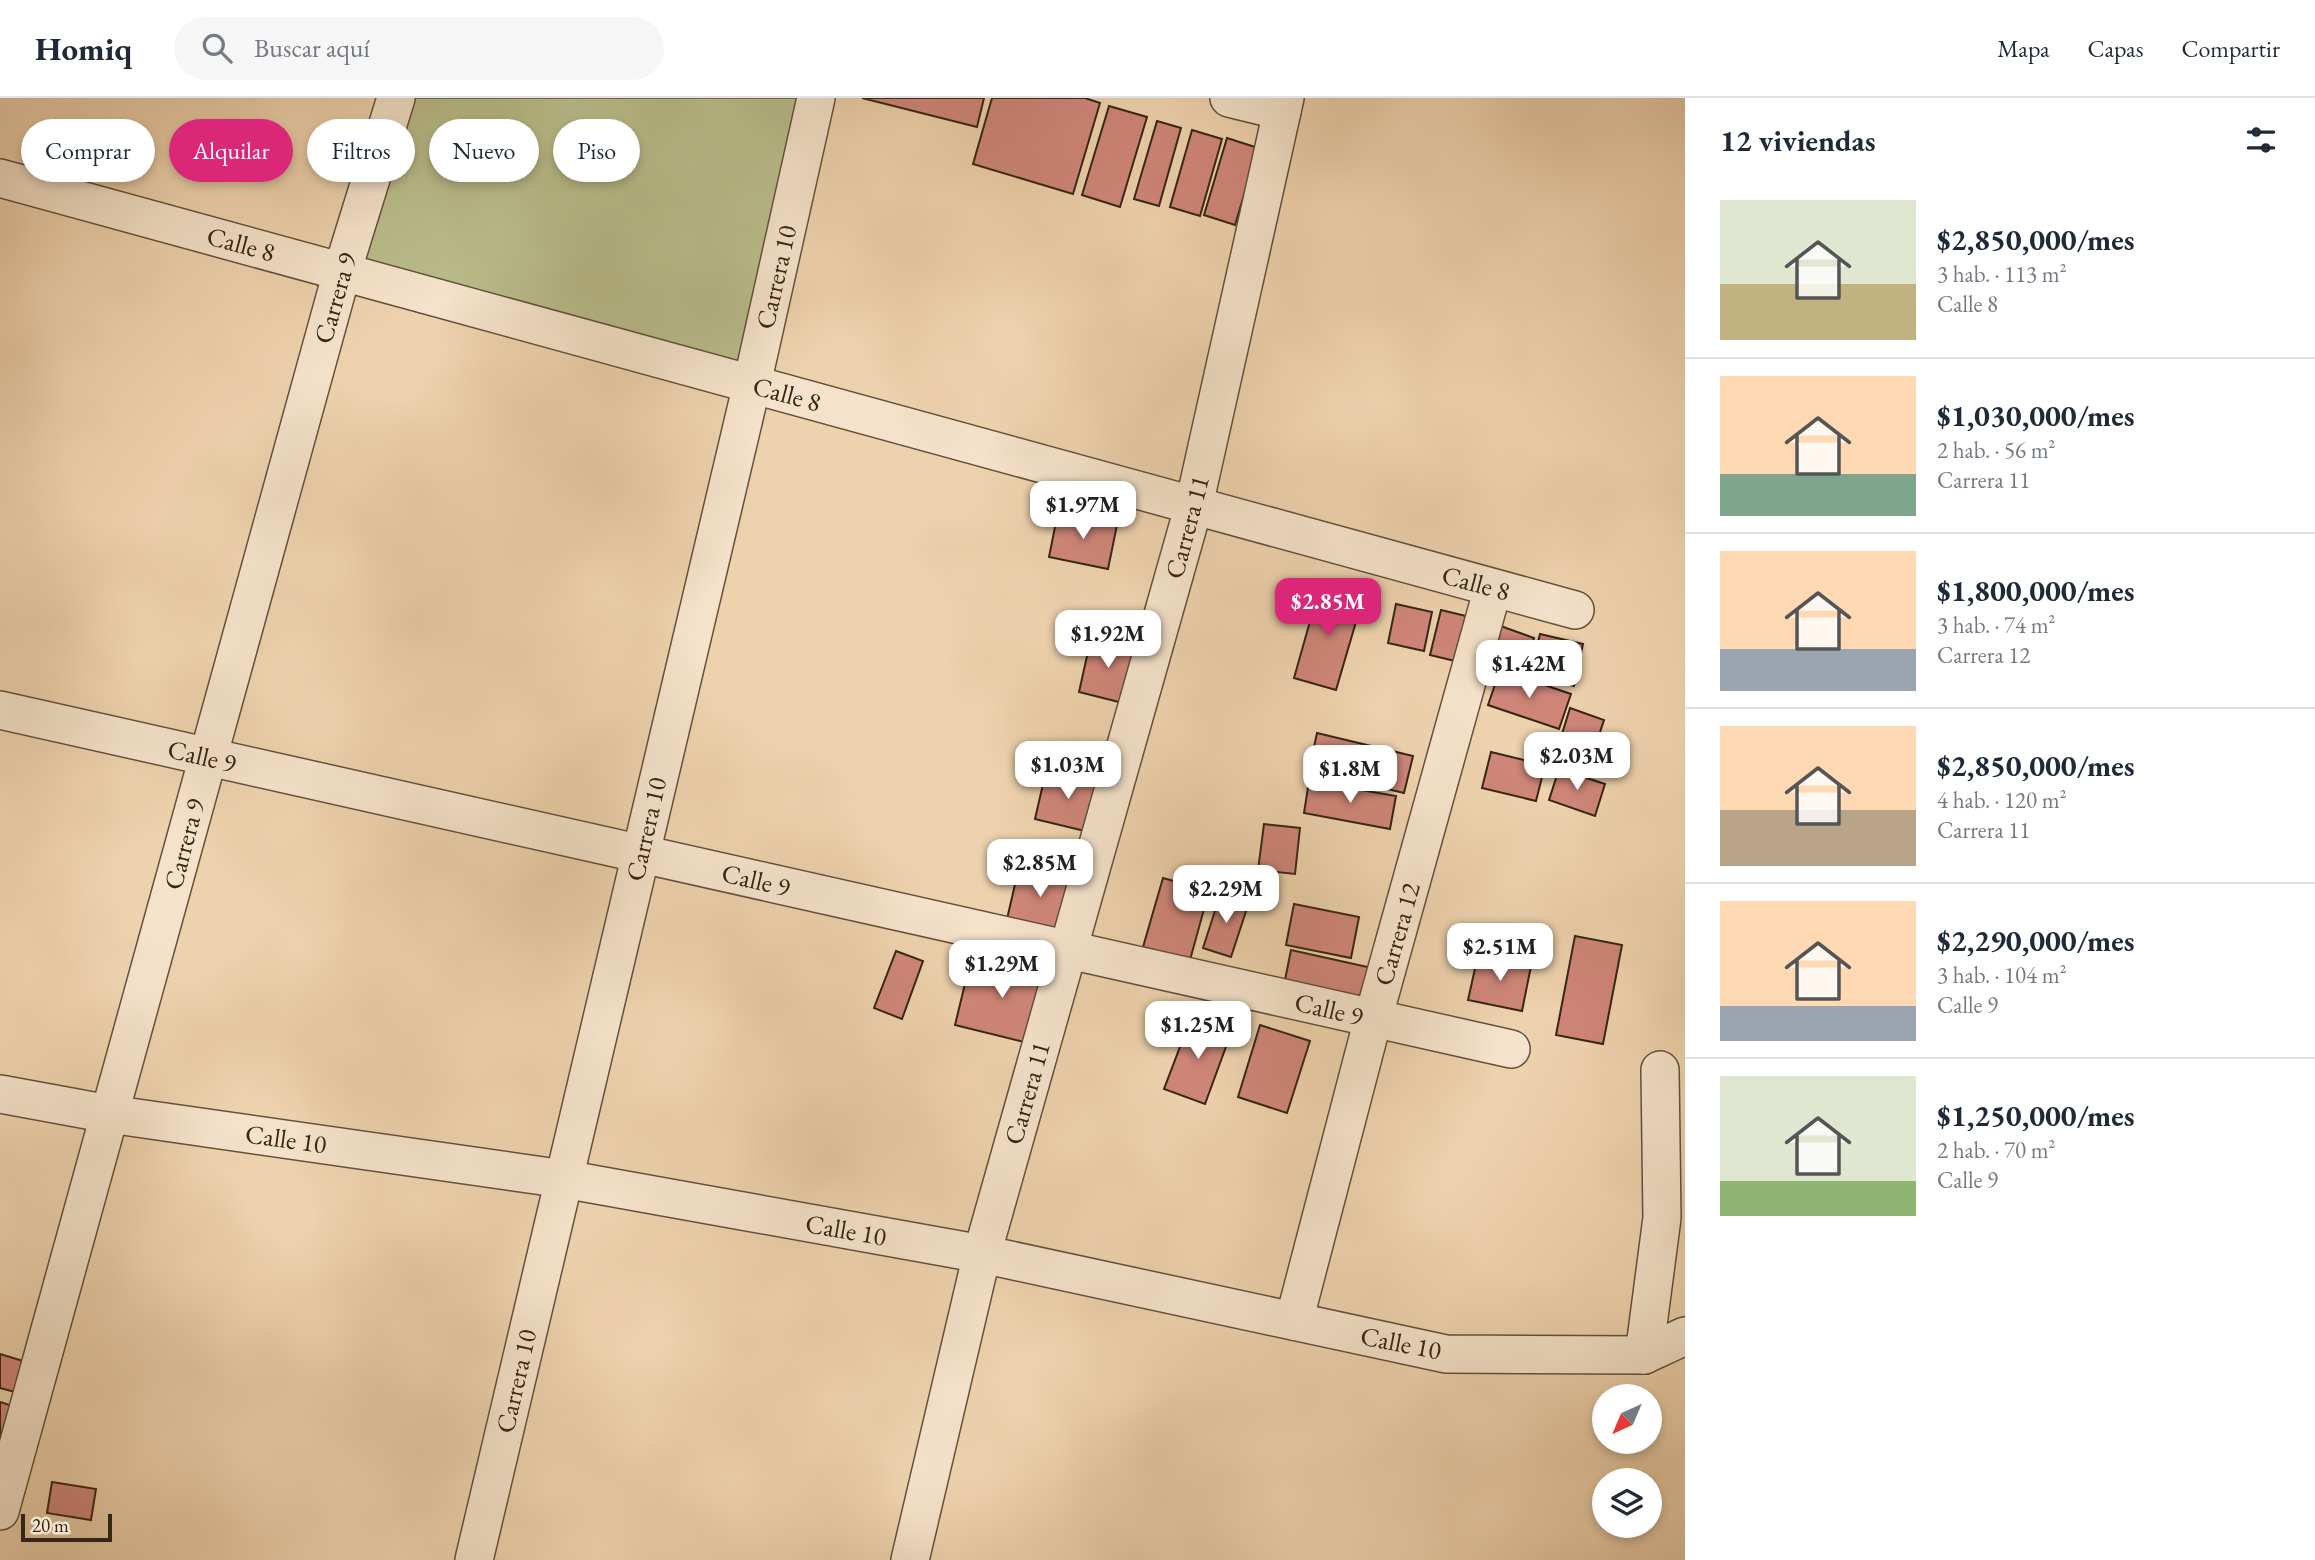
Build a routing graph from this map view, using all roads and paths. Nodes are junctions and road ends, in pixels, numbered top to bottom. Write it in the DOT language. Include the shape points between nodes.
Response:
graph roads {
  1 [pos="396,98"];
  2 [pos="816,98"];
  3 [pos="1229,98"];
  4 [pos="1284,105"];
  5 [pos="0,177"];
  6 [pos="342,272"];
  7 [pos="752,384"];
  8 [pos="1194,505"];
  9 [pos="1493,587"];
  10 [pos="1575,610"];
  11 [pos="0,710"];
  12 [pos="208,757"];
  13 [pos="640,854"];
  14 [pos="1067,950"];
  15 [pos="1373,1019"];
  16 [pos="1511,1049"];
  17 [pos="1660,1070"];
  18 [pos="0,1094"];
  19 [pos="109,1114"];
  20 [pos="564,1179"];
  21 [pos="982,1254"];
  22 [pos="1294,1321"];
  23 [pos="1685,1336"];
  24 [pos="1644,1355"];
  25 [pos="0,1511"];
  26 [pos="474,1560"];
  27 [pos="910,1560"];
  1 -- 6 [label="street, Carrera 9"];
  2 -- 7 [label="street, Carrera 10"];
  3 -- 4 [label="street"];
  4 -- 8 [label="street, Carrera 11"];
  5 -- 6 [label="street, Calle 8"];
  6 -- 7 [label="street, Calle 8"];
  6 -- 12 [label="street, Carrera 9"];
  7 -- 8 [label="street, Calle 8"];
  7 -- 13 [label="street, Carrera 10"];
  8 -- 9 [label="street, Calle 8"];
  8 -- 14 [label="street, Carrera 11"];
  9 -- 10 [label="street, Calle 8"];
  9 -- 15 [label="street, Carrera 12"];
  11 -- 12 [label="street, Calle 9"];
  12 -- 13 [label="street, Calle 9"];
  12 -- 19 [label="street, Carrera 9"];
  13 -- 14 [label="street, Calle 9"];
  13 -- 20 [label="street, Carrera 10"];
  14 -- 15 [label="street, Calle 9"];
  14 -- 21 [label="street, Carrera 11"];
  15 -- 16 [label="street, Calle 9"];
  15 -- 22 [label="street, Carrera 12"];
  17 -- 24 [label="street" via="1662,1219"];
  18 -- 19 [label="street, Calle 10"];
  19 -- 20 [label="street, Calle 10"];
  19 -- 25 [label="street, Carrera 9"];
  20 -- 21 [label="street, Calle 10"];
  20 -- 26 [label="street, Carrera 10"];
  21 -- 22 [label="street, Calle 10"];
  21 -- 27 [label="street, Carrera 11"];
  22 -- 24 [label="street, Calle 10" via="1446,1354"];
  23 -- 24 [label="street, Calle 10"];
}
